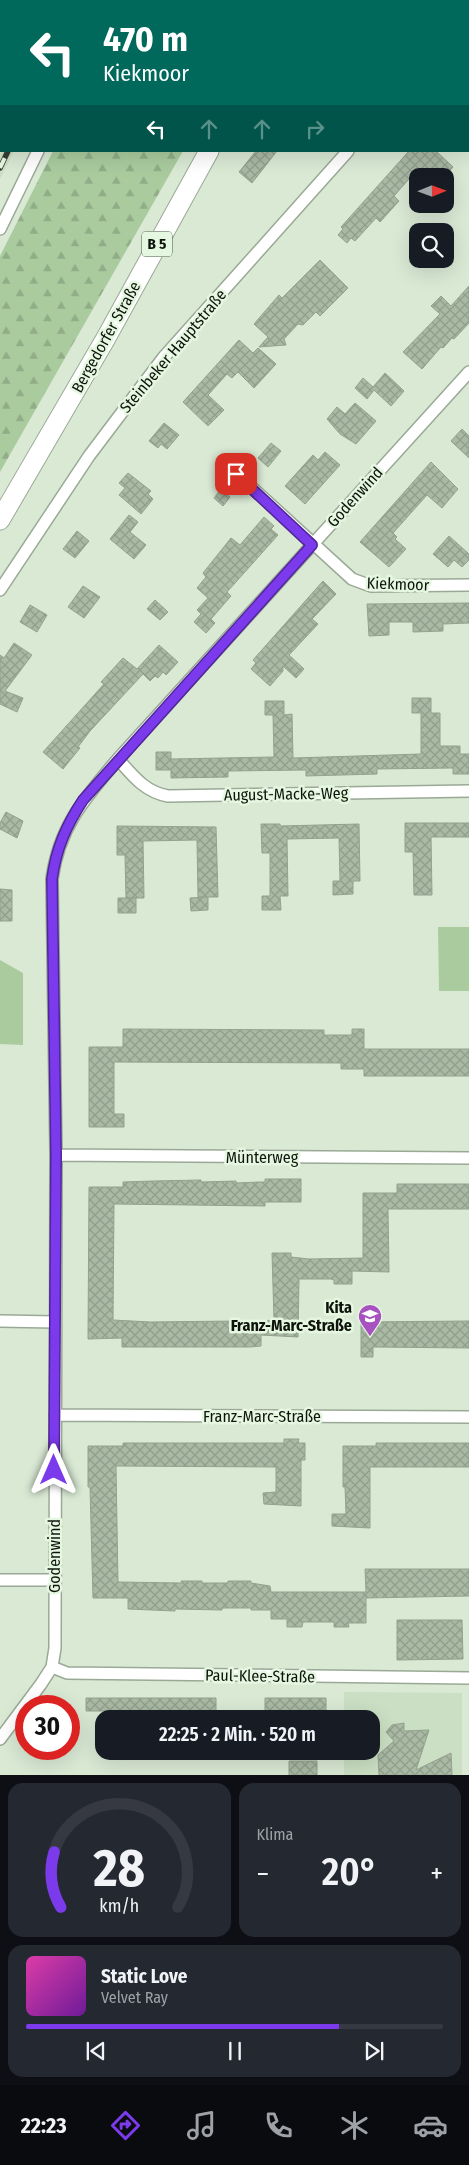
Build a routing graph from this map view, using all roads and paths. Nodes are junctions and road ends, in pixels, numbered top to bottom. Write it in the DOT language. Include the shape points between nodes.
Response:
graph roads {
  1 [pos="38,152"];
  2 [pos="208,152"];
  3 [pos="347,152"];
  4 [pos="0,229"];
  5 [pos="469,372"];
  6 [pos="224,462"];
  7 [pos="0,520"];
  8 [pos="312,545"];
  9 [pos="469,585"];
  10 [pos="0,590"];
  11 [pos="118,759"];
  12 [pos="469,791"];
  13 [pos="56,1155"];
  14 [pos="469,1158"];
  15 [pos="0,1321"];
  16 [pos="55,1322"];
  17 [pos="55,1415"];
  18 [pos="469,1417"];
  19 [pos="0,1580"];
  20 [pos="54,1580"];
  21 [pos="52,1667"];
  22 [pos="469,1678"];
  23 [pos="0,1739"];
  1 -- 4 [label="street"];
  2 -- 7 [label="main road, Bergedorfer Straße / B 5" via="106,338"];
  3 -- 10 [label="street, Steinbeker Hauptstraße" via="163,358 89,456"];
  5 -- 8 [label="street, Godenwind"];
  6 -- 8 [label="street, Kiekmoor"];
  8 -- 9 [label="street, Kiekmoor" via="352,579 371,586"];
  8 -- 11 [label="street, Godenwind"];
  11 -- 12 [label="street, August-Macke-Weg" via="145,788 168,796"];
  11 -- 13 [label="street, Godenwind" via="68,823 54,864"];
  13 -- 14 [label="street, Münterweg"];
  13 -- 16 [label="street, Godenwind"];
  15 -- 16 [label="street"];
  16 -- 17 [label="street, Godenwind"];
  17 -- 18 [label="street, Franz-Marc-Straße"];
  17 -- 20 [label="street, Godenwind"];
  19 -- 20 [label="street"];
  20 -- 21 [label="street, Godenwind" via="55,1648"];
  21 -- 22 [label="street, Paul-Klee-Straße" via="67,1673"];
  21 -- 23 [label="street, Godenwind"];
}
